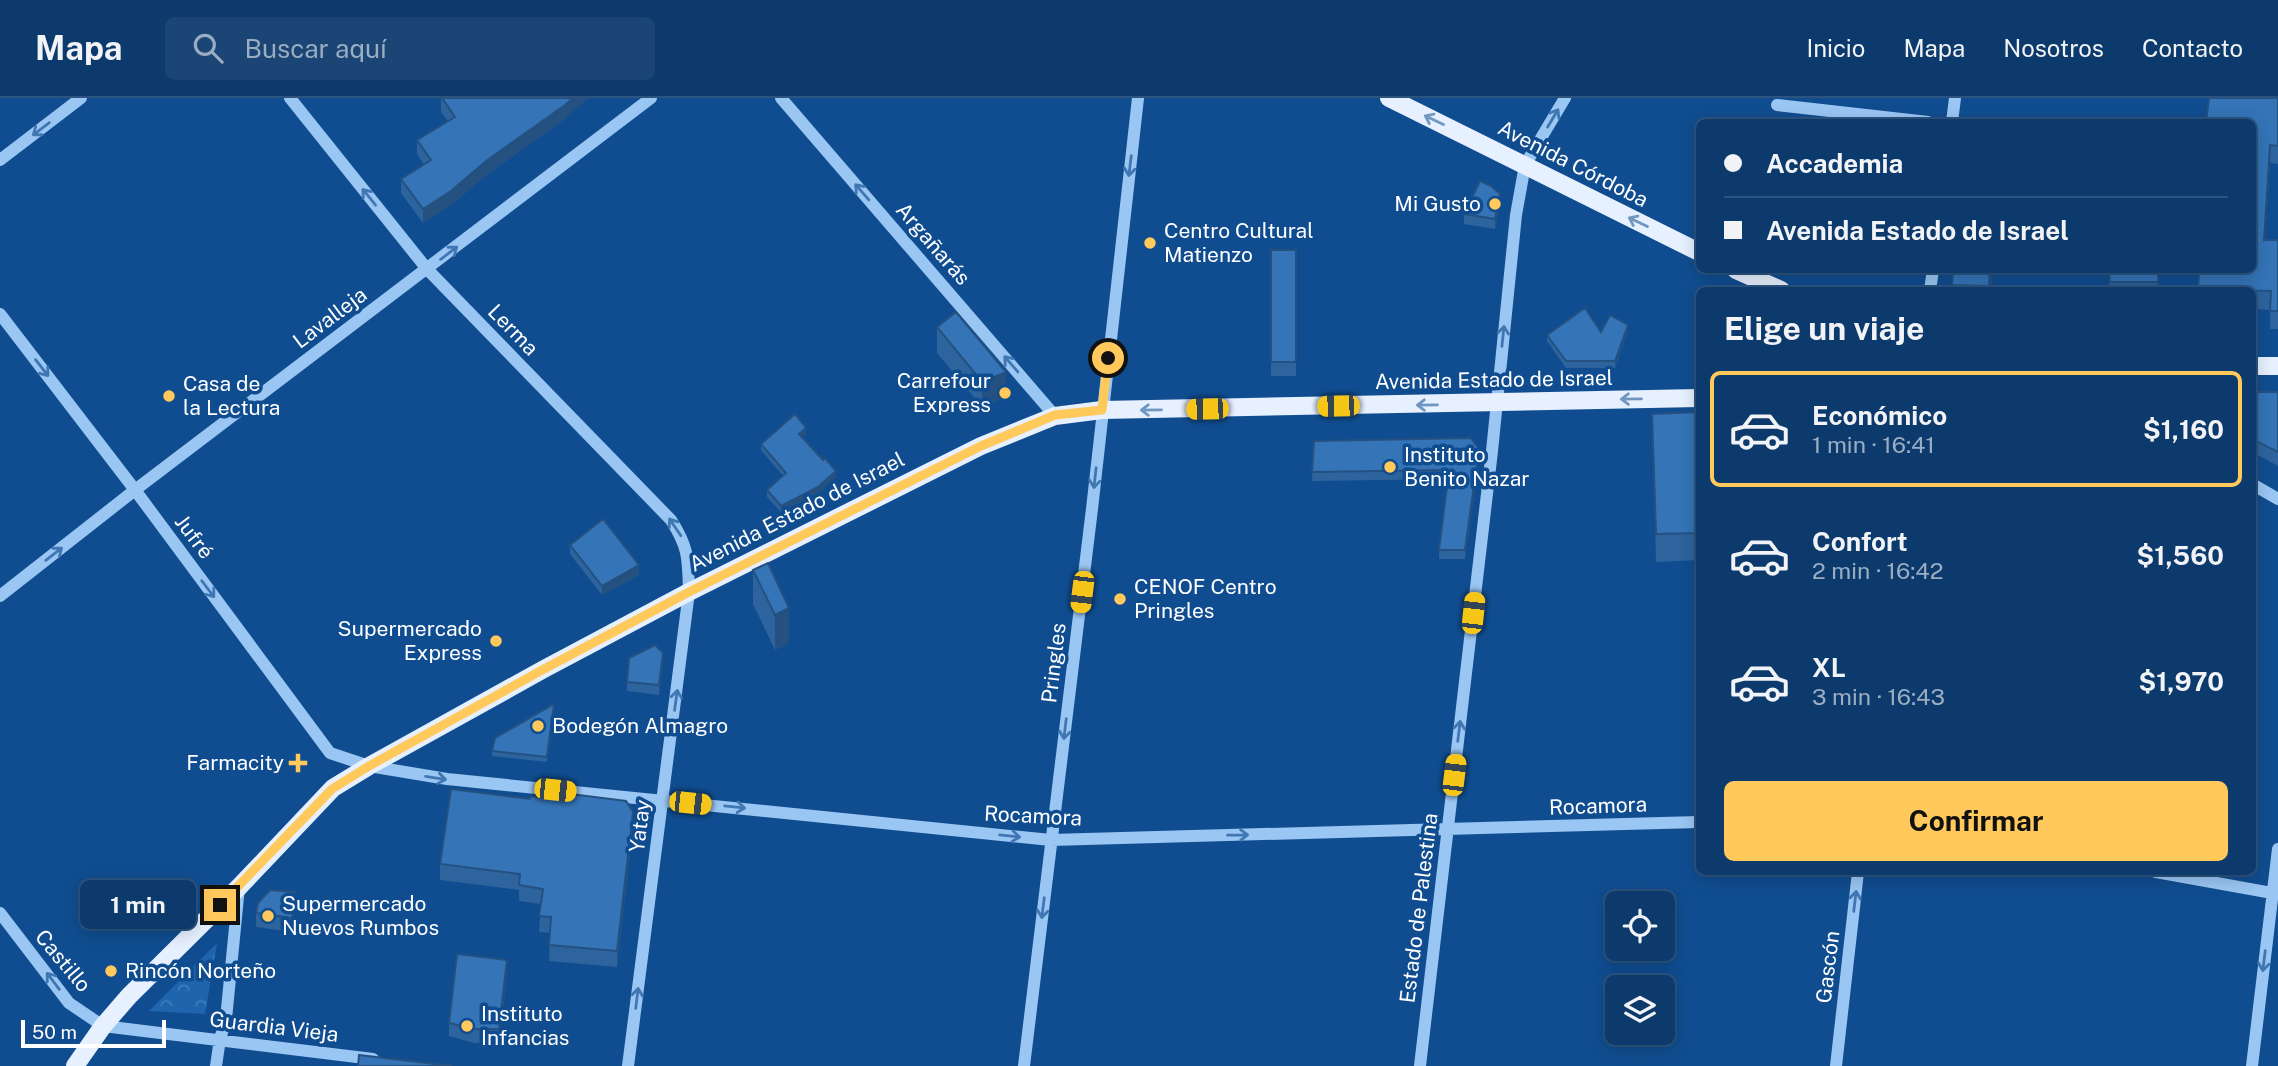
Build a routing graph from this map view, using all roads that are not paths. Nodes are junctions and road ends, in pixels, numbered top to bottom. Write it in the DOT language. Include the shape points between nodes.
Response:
graph roads {
  1 [pos="81,98"];
  2 [pos="290,98"];
  3 [pos="651,98"];
  4 [pos="781,98"];
  5 [pos="1138,98"];
  6 [pos="1389,98"];
  7 [pos="1565,98"];
  8 [pos="1955,98"];
  9 [pos="1777,105"];
  10 [pos="1901,119"];
  11 [pos="1952,119"];
  12 [pos="0,159"];
  13 [pos="1525,165"];
  14 [pos="1696,250"];
  15 [pos="427,269"];
  16 [pos="1743,273"];
  17 [pos="1774,287"];
  18 [pos="0,314"];
  19 [pos="2256,366"];
  20 [pos="2278,366"];
  21 [pos="1696,398"];
  22 [pos="1495,404"];
  23 [pos="1102,410"];
  24 [pos="1055,415"];
  25 [pos="2256,486"];
  26 [pos="135,490"];
  27 [pos="2278,499"];
  28 [pos="689,592"];
  29 [pos="0,596"];
  30 [pos="369,766"];
  31 [pos="662,800"];
  32 [pos="1696,822"];
  33 [pos="1448,830"];
  34 [pos="1051,840"];
  35 [pos="2278,849"];
  36 [pos="1858,875"];
  37 [pos="2172,875"];
  38 [pos="239,887"];
  39 [pos="2275,894"];
  40 [pos="0,913"];
  41 [pos="103,1026"];
  42 [pos="220,1039"];
  43 [pos="388,1060"];
  44 [pos="75,1066"];
  45 [pos="216,1066"];
  46 [pos="628,1066"];
  47 [pos="1024,1066"];
  48 [pos="1420,1066"];
  49 [pos="1836,1066"];
  50 [pos="2252,1066"];
  1 -- 12 [label="street, one-way"];
  15 -- 2 [label="street, Lerma, one-way"];
  15 -- 3 [label="street, Lavalleja, one-way"];
  24 -- 4 [label="street, Argañarás, one-way"];
  5 -- 23 [label="street, Pringles, one-way"];
  13 -- 6 [label="main road, Avenida Córdoba, one-way"];
  13 -- 7 [label="street, Estado de Palestina, one-way"];
  8 -- 11 [label="street"];
  9 -- 10 [label="street"];
  14 -- 13 [label="main road, Avenida Córdoba, one-way"];
  22 -- 13 [label="street, Estado de Palestina, one-way"];
  15 -- 26 [label="street, Lavalleja"];
  28 -- 15 [label="street, Lerma, one-way" via="688,555 671,520"];
  16 -- 17 [label="main road"];
  18 -- 26 [label="street, Jufré, one-way"];
  19 -- 20 [label="main road"];
  21 -- 22 [label="main road, Avenida Estado de Israel, one-way"];
  22 -- 23 [label="main road, Avenida Estado de Israel, one-way"];
  33 -- 22 [label="street, Estado de Palestina, one-way"];
  23 -- 24 [label="main road, Avenida Estado de Israel"];
  23 -- 34 [label="street, Pringles, one-way"];
  24 -- 28 [label="main road, Avenida Estado de Israel" via="981,446"];
  25 -- 27 [label="street"];
  29 -- 26 [label="street, Lavalleja, one-way"];
  26 -- 30 [label="street, Jufré, one-way" via="330,753"];
  28 -- 30 [label="main road, Avenida Estado de Israel"];
  31 -- 28 [label="street, Yatay, one-way"];
  30 -- 31 [label="street, Rocamora, one-way" via="447,779"];
  30 -- 38 [label="main road, Avenida Estado de Israel" via="332,789"];
  31 -- 34 [label="street, Rocamora, one-way"];
  46 -- 31 [label="street, Yatay, one-way"];
  32 -- 33 [label="street, Rocamora"];
  34 -- 33 [label="street, Rocamora, one-way"];
  33 -- 48 [label="street, Estado de Palestina"];
  34 -- 47 [label="street, Pringles, one-way"];
  35 -- 39 [label="street"];
  49 -- 36 [label="street, Gascón, one-way"];
  37 -- 39 [label="street"];
  38 -- 41 [label="main road, Avenida Estado de Israel"];
  38 -- 42 [label="street"];
  39 -- 50 [label="street, one-way"];
  41 -- 40 [label="street, Castillo, one-way" via="69,1003"];
  41 -- 42 [label="street, Guardia Vieja"];
  41 -- 44 [label="main road, Avenida Estado de Israel"];
  42 -- 43 [label="street, Guardia Vieja"];
  42 -- 45 [label="street"];
}
